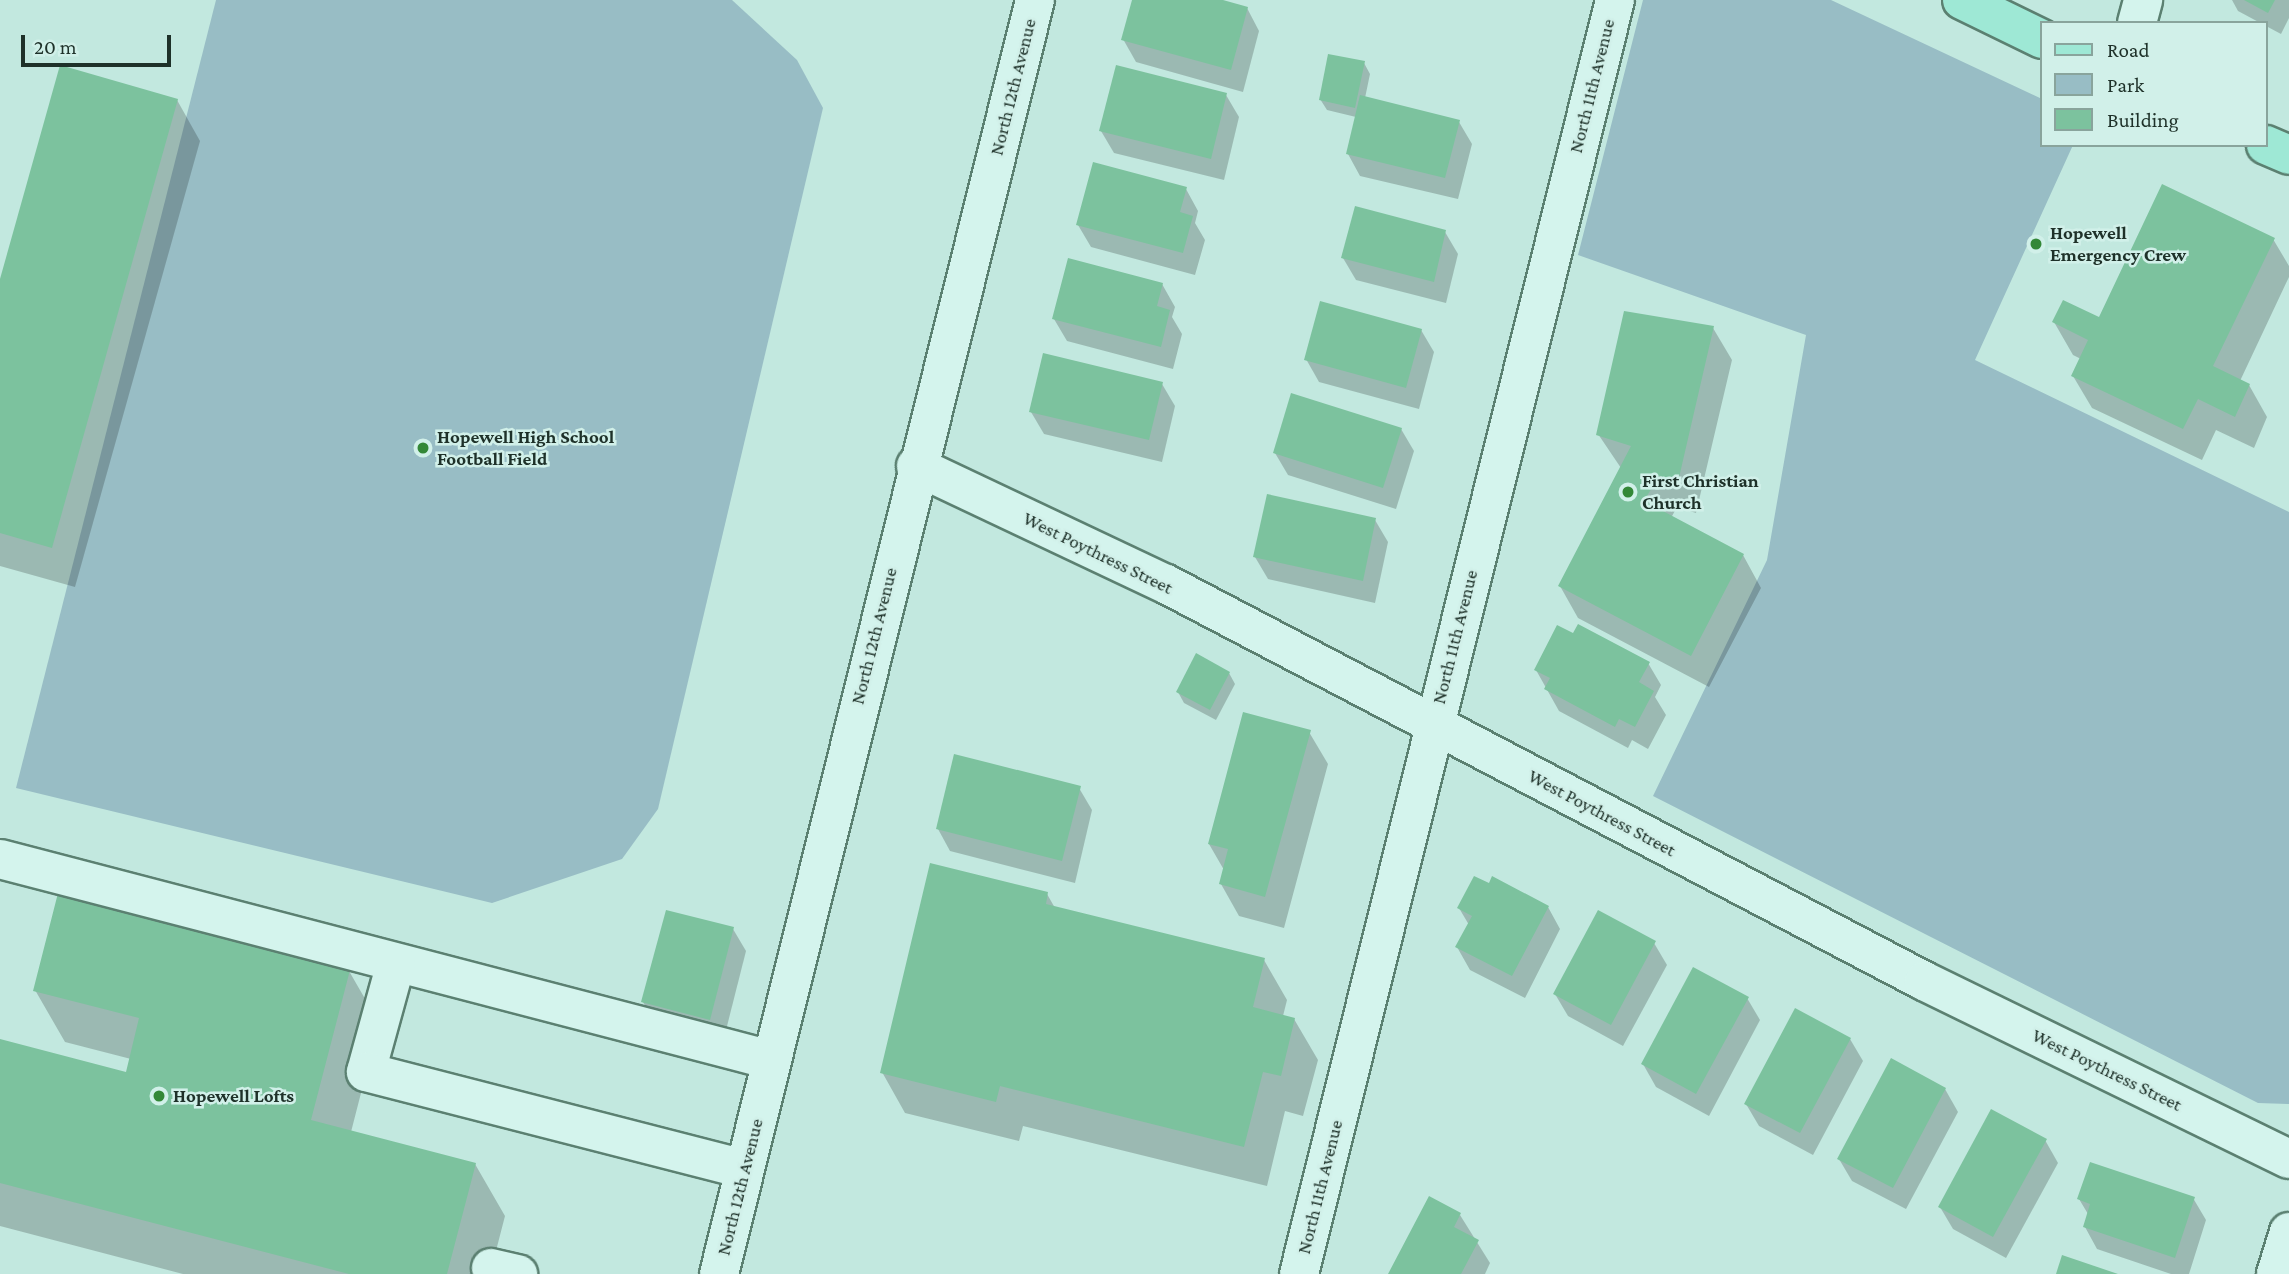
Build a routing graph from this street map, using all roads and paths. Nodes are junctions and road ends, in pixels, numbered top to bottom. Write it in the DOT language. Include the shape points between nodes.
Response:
graph roads {
  1 [pos="1035,0"];
  2 [pos="1615,0"];
  3 [pos="1962,0"];
  4 [pos="2144,0"];
  5 [pos="2023,21"];
  6 [pos="2138,21"];
  7 [pos="2268,146"];
  8 [pos="2289,155"];
  9 [pos="916,466"];
  10 [pos="1433,724"];
  11 [pos="0,859"];
  12 [pos="396,963"];
  13 [pos="771,1060"];
  14 [pos="2289,1158"];
  15 [pos="744,1169"];
  16 [pos="2289,1232"];
  17 [pos="719,1274"];
  18 [pos="1299,1274"];
  19 [pos="2276,1274"];
  1 -- 9 [label="street, North 12th Avenue"];
  2 -- 10 [label="street, North 11th Avenue"];
  3 -- 5 [label="main road"];
  4 -- 6 [label="street"];
  7 -- 8 [label="main road"];
  9 -- 10 [label="street, West Poythress Street" via="1166,584"];
  9 -- 13 [label="street, North 12th Avenue"];
  10 -- 14 [label="street, West Poythress Street" via="1924,981"];
  10 -- 18 [label="street, North 11th Avenue"];
  11 -- 12 [label="street"];
  12 -- 13 [label="street"];
  12 -- 15 [label="street" via="366,1072"];
  13 -- 15 [label="street, North 12th Avenue"];
  15 -- 17 [label="street, North 12th Avenue"];
  16 -- 19 [label="street"];
}
